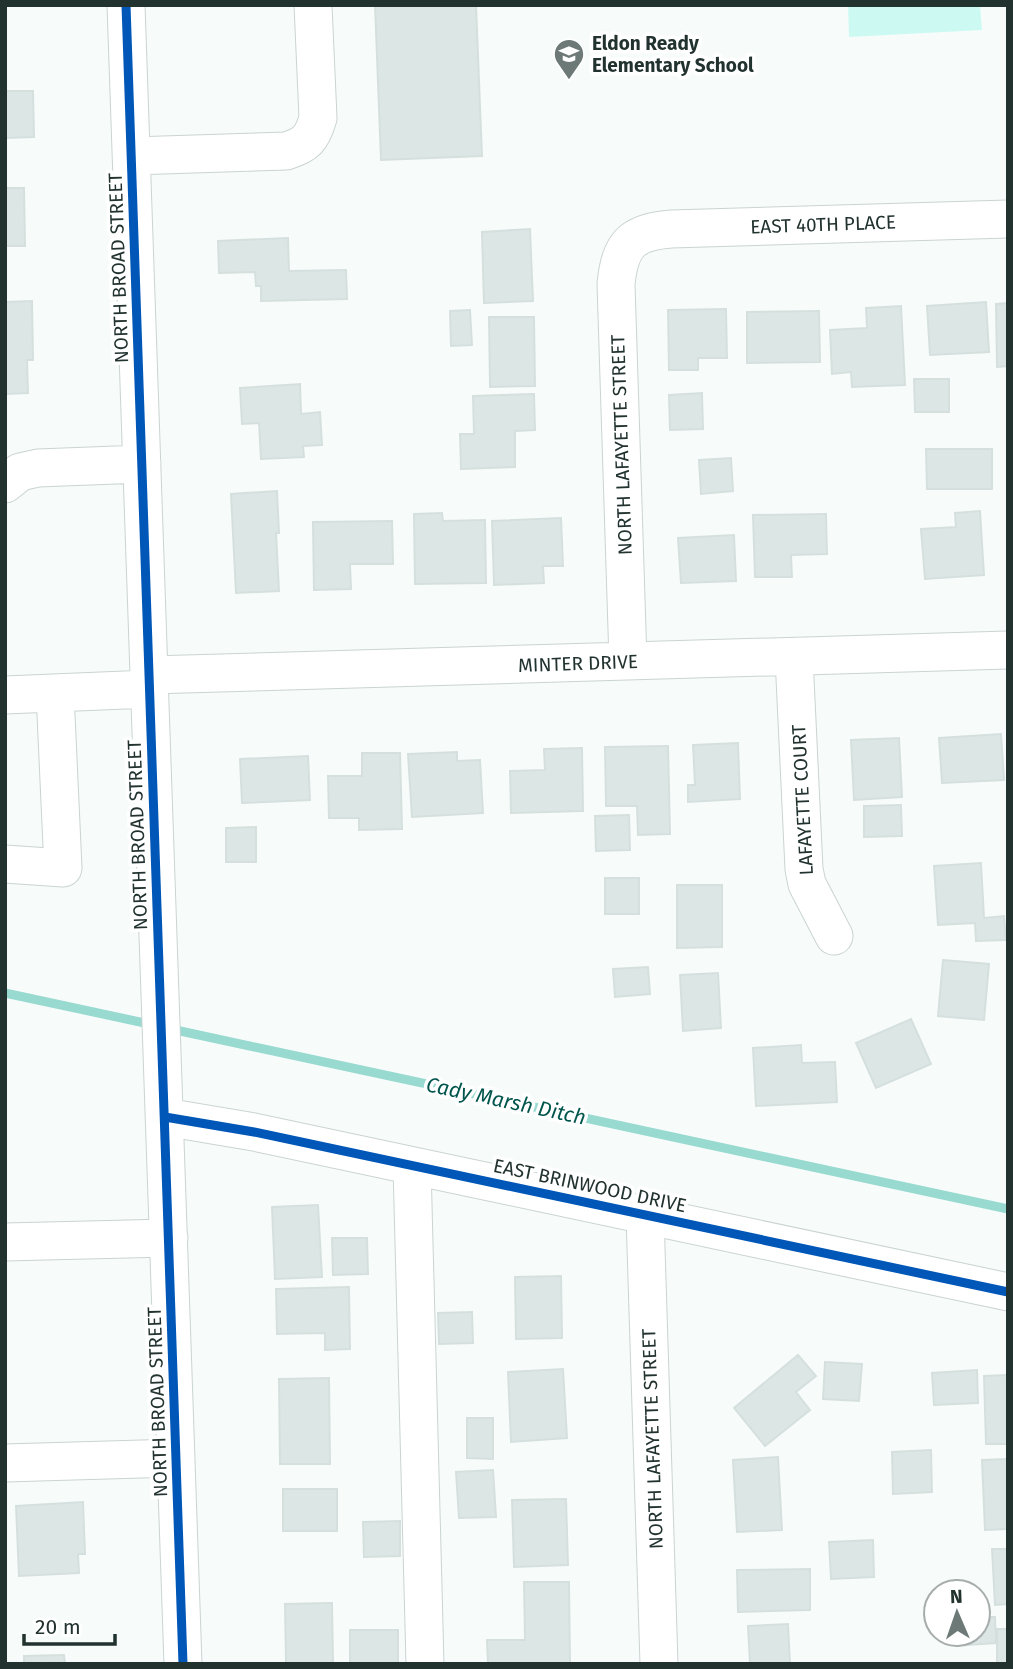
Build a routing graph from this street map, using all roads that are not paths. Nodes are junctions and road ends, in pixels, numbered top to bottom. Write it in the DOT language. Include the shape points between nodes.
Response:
graph roads {
  1 [pos="126,5"];
  2 [pos="313,5"];
  3 [pos="132,156"];
  4 [pos="1008,219"];
  5 [pos="639,235"];
  6 [pos="142,464"];
  7 [pos="5,484"];
  8 [pos="1008,650"];
  9 [pos="794,657"];
  10 [pos="628,662"];
  11 [pos="149,682"];
  12 [pos="55,693"];
  13 [pos="5,695"];
  14 [pos="5,863"];
  15 [pos="834,936"];
  16 [pos="165,1117"];
  17 [pos="412,1166"];
  18 [pos="645,1215"];
  19 [pos="169,1238"];
  20 [pos="19,1242"];
  21 [pos="5,1268"];
  22 [pos="1008,1292"];
  23 [pos="176,1458"];
  24 [pos="5,1463"];
  25 [pos="183,1664"];
  26 [pos="425,1664"];
  27 [pos="659,1664"];
  1 -- 3 [label="street, NORTH BROAD STREET"];
  2 -- 3 [label="street" via="318,118 314,133 302,146 286,151"];
  3 -- 6 [label="street, NORTH BROAD STREET"];
  4 -- 5 [label="street, EAST 40TH PLACE" via="671,229"];
  5 -- 10 [label="street, NORTH LAFAYETTE STREET" via="627,245 618,264 616,284"];
  6 -- 7 [label="street" via="38,468 20,472"];
  6 -- 11 [label="street, NORTH BROAD STREET"];
  8 -- 9 [label="street, MINTER DRIVE"];
  9 -- 10 [label="street, MINTER DRIVE"];
  9 -- 15 [label="street, LAFAYETTE COURT" via="804,869"];
  10 -- 11 [label="street, MINTER DRIVE"];
  11 -- 12 [label="street, MINTER DRIVE"];
  11 -- 16 [label="street, NORTH BROAD STREET"];
  12 -- 13 [label="street, MINTER DRIVE"];
  12 -- 14 [label="street" via="63,867"];
  16 -- 17 [label="street, EAST BRINWOOD DRIVE"];
  16 -- 19 [label="street, NORTH BROAD STREET"];
  17 -- 18 [label="street, EAST BRINWOOD DRIVE"];
  17 -- 26 [label="street"];
  18 -- 22 [label="street, EAST BRINWOOD DRIVE"];
  18 -- 27 [label="street, NORTH LAFAYETTE STREET"];
  19 -- 20 [label="street"];
  19 -- 23 [label="street, NORTH BROAD STREET"];
  20 -- 21 [label="street"];
  23 -- 24 [label="street"];
  23 -- 25 [label="street, NORTH BROAD STREET"];
}
